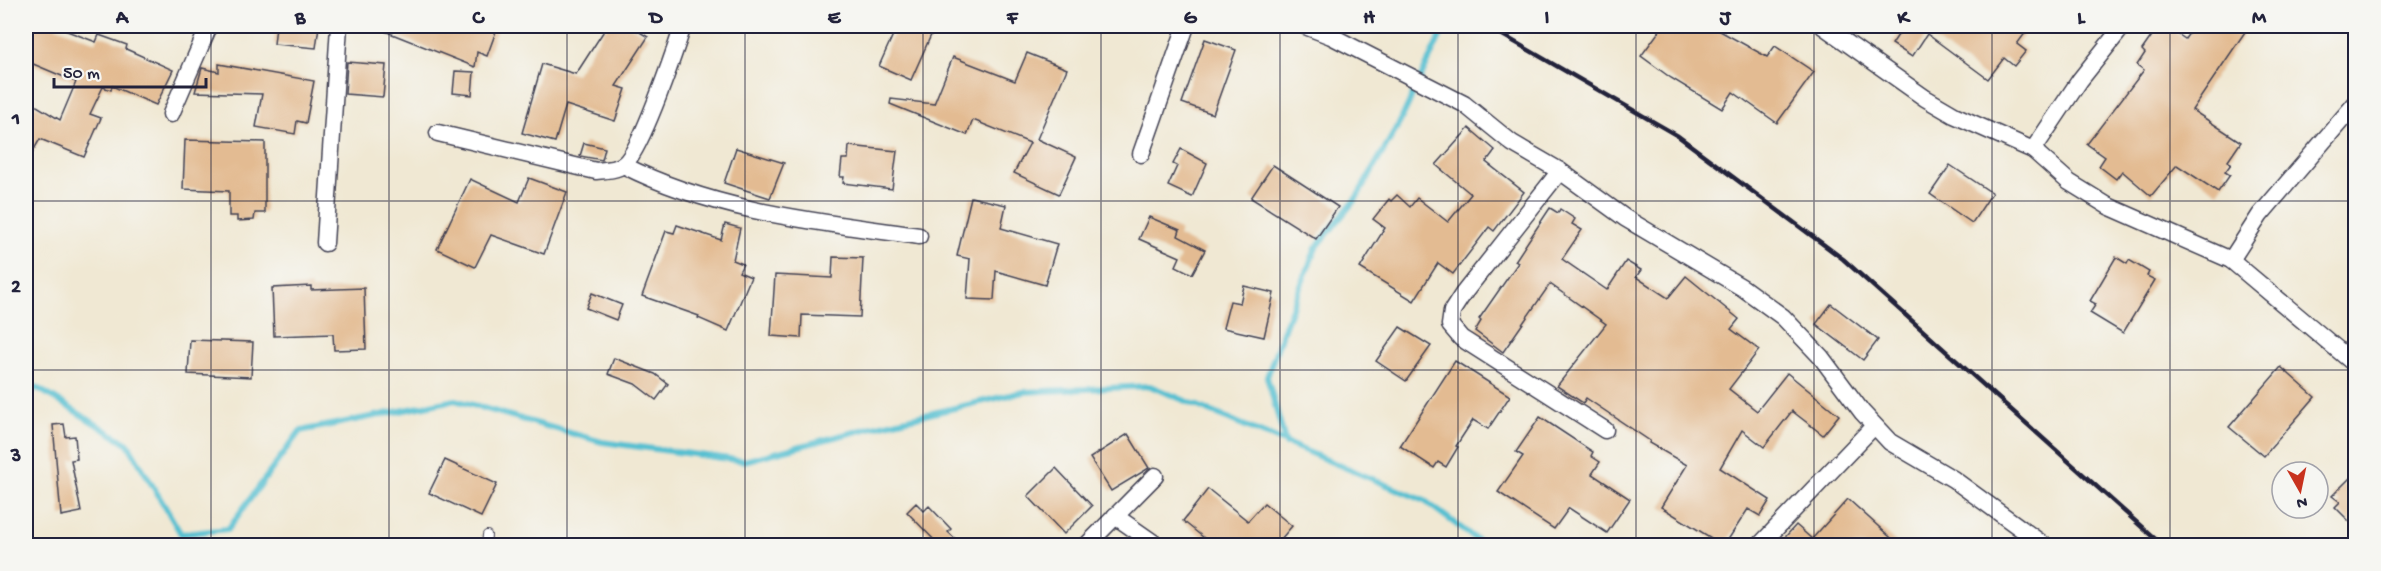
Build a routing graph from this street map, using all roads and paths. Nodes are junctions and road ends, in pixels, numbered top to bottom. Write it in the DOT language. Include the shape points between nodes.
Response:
graph roads {
  1 [pos="209,26"];
  2 [pos="339,26"];
  3 [pos="683,26"];
  4 [pos="1186,26"];
  5 [pos="1305,26"];
  6 [pos="1823,26"];
  7 [pos="1854,26"];
  8 [pos="2123,26"];
  9 [pos="1845,40"];
  10 [pos="2355,103"];
  11 [pos="171,114"];
  12 [pos="438,133"];
  13 [pos="2032,150"];
  14 [pos="1141,154"];
  15 [pos="623,165"];
  16 [pos="1560,171"];
  17 [pos="919,236"];
  18 [pos="325,243"];
  19 [pos="2231,260"];
  20 [pos="2355,365"];
  21 [pos="1874,426"];
  22 [pos="1605,430"];
  23 [pos="1155,476"];
  24 [pos="1115,516"];
  25 [pos="487,535"];
  26 [pos="486,546"];
  27 [pos="1086,546"];
  28 [pos="1158,546"];
  29 [pos="1759,546"];
  30 [pos="2045,546"];
  1 -- 11 [label="street"];
  2 -- 18 [label="street"];
  3 -- 15 [label="street" via="648,119"];
  4 -- 14 [label="street"];
  5 -- 16 [label="street" via="1464,104 1512,143"];
  6 -- 9 [label="street"];
  7 -- 9 [label="street"];
  8 -- 13 [label="street"];
  9 -- 13 [label="street" via="1925,98"];
  10 -- 19 [label="street" via="2260,215"];
  12 -- 15 [label="street" via="596,171"];
  13 -- 19 [label="street" via="2069,182 2108,206"];
  15 -- 17 [label="street" via="712,201 789,218"];
  16 -- 21 [label="street" via="1625,218 1743,288 1783,317 1821,357"];
  16 -- 22 [label="street" via="1463,294 1452,311 1450,325 1461,338"];
  19 -- 20 [label="street"];
  21 -- 29 [label="street"];
  21 -- 30 [label="street" via="1890,442 1953,479"];
  23 -- 24 [label="street"];
  24 -- 27 [label="street"];
  24 -- 28 [label="street"];
  25 -- 26 [label="lane"];
}
